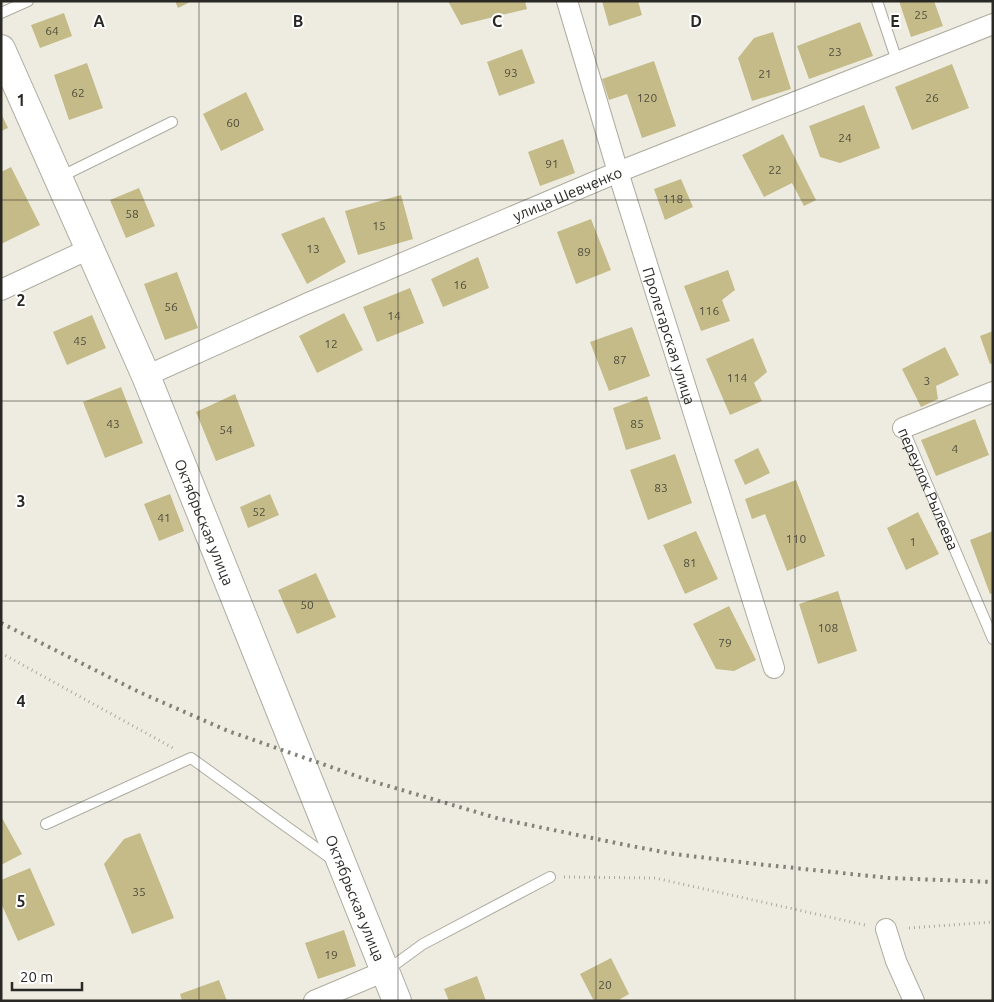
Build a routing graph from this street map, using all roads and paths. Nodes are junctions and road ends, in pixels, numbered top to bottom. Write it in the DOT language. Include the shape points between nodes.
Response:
graph roads {
  1 [pos="28,1"];
  2 [pos="567,1"];
  3 [pos="877,1"];
  4 [pos="1,13"];
  5 [pos="993,24"];
  6 [pos="1,48"];
  7 [pos="897,61"];
  8 [pos="172,122"];
  9 [pos="618,172"];
  10 [pos="58,178"];
  11 [pos="89,249"];
  12 [pos="1,290"];
  13 [pos="146,376"];
  14 [pos="993,392"];
  15 [pos="903,428"];
  16 [pos="993,639"];
  17 [pos="1,652"];
  18 [pos="774,668"];
  19 [pos="191,758"];
  20 [pos="46,824"];
  21 [pos="342,867"];
  22 [pos="550,877"];
  23 [pos="993,922"];
  24 [pos="886,929"];
  25 [pos="385,972"];
  26 [pos="314,1001"];
  27 [pos="397,1001"];
  28 [pos="914,1001"];
  1 -- 4 [label="lane"];
  2 -- 9 [label="street, Пролетарская улица"];
  3 -- 7 [label="lane"];
  5 -- 7 [label="street, улица Шевченко"];
  6 -- 10 [label="street, Октябрьская улица"];
  7 -- 9 [label="street, улица Шевченко"];
  8 -- 10 [label="lane"];
  9 -- 13 [label="street, улица Шевченко" via="306,304"];
  9 -- 18 [label="street, Пролетарская улица"];
  10 -- 11 [label="street, Октябрьская улица"];
  11 -- 12 [label="street"];
  11 -- 13 [label="street, Октябрьская улица"];
  13 -- 21 [label="street, Октябрьская улица"];
  14 -- 15 [label="street, переулок Рылеева"];
  15 -- 16 [label="lane, переулок Рылеева"];
  17 -- 19 [label="path"];
  19 -- 20 [label="lane"];
  19 -- 21 [label="lane"];
  21 -- 25 [label="street, Октябрьская улица"];
  22 -- 24 [label="path" via="655,878"];
  22 -- 25 [label="lane" via="424,944"];
  23 -- 24 [label="path"];
  24 -- 28 [label="street"];
  25 -- 26 [label="street"];
  25 -- 27 [label="street, Октябрьская улица"];
}
